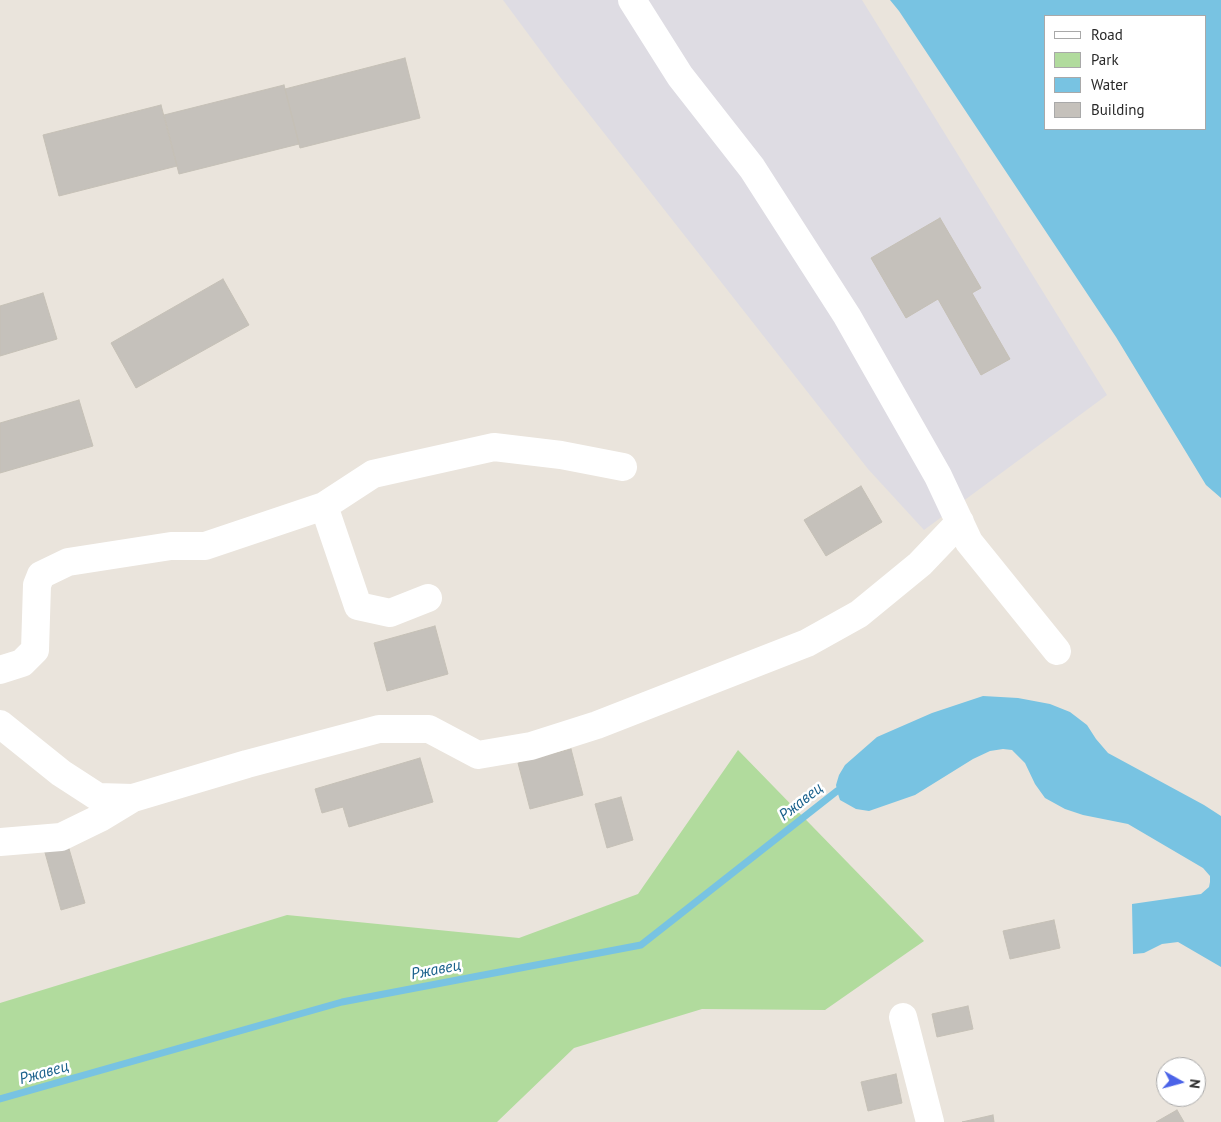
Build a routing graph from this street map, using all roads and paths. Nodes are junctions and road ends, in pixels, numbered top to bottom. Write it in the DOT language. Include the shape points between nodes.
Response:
graph roads {
  1 [pos="632,0"];
  2 [pos="623,467"];
  3 [pos="324,506"];
  4 [pos="960,522"];
  5 [pos="428,598"];
  6 [pos="1057,651"];
  7 [pos="0,670"];
  8 [pos="0,724"];
  9 [pos="133,798"];
  10 [pos="0,842"];
  11 [pos="903,1017"];
  12 [pos="930,1122"];
  1 -- 4 [label="street" via="680,76 752,168 847,316 938,476"];
  2 -- 3 [label="street" via="494,447 373,474"];
  3 -- 5 [label="street" via="358,606 390,613"];
  3 -- 7 [label="street" via="205,546 171,546 68,562 41,575 35,650 22,663"];
  4 -- 6 [label="street" via="969,542"];
  4 -- 9 [label="street" via="920,564 859,614 807,643 596,725 531,746 478,755 429,729 378,729"];
  8 -- 9 [label="street" via="61,773 98,797"];
  9 -- 10 [label="street" via="60,837"];
  11 -- 12 [label="street"];
}
